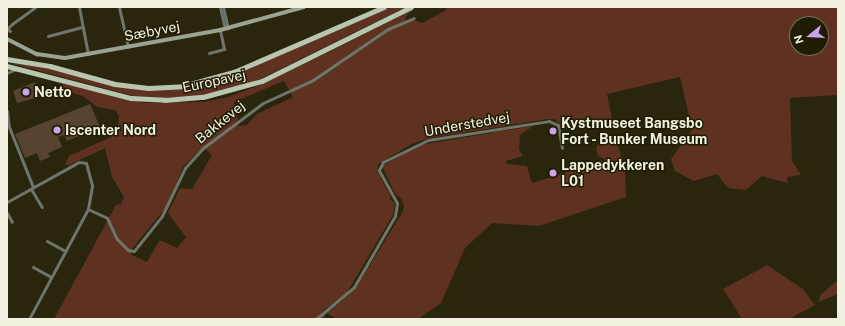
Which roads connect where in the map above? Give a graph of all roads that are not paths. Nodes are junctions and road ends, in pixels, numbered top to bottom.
1 (35, 7) edge
2 (78, 7) edge
3 (119, 7) edge
4 (221, 7) edge
5 (304, 7) edge
6 (384, 7) edge
7 (411, 7) edge
8 (414, 18) dead end
9 (82, 27) junction
10 (226, 28) junction
11 (220, 30) junction
12 (10, 31) dead end
13 (48, 36) dead end
14 (7, 39) edge
15 (128, 47) junction
16 (209, 53) dead end
17 (88, 55) junction
18 (7, 59) edge
19 (7, 66) edge
20 (26, 69) junction
21 (7, 73) edge
22 (7, 111) edge
23 (562, 148) dead end
24 (32, 188) junction
25 (7, 202) edge
26 (42, 207) dead end
27 (88, 208) junction
28 (7, 213) edge
29 (12, 222) dead end
30 (46, 241) dead end
31 (65, 251) junction
32 (33, 267) dead end
33 (51, 277) junction
34 (29, 319) edge
35 (316, 319) edge

1 - 12 street
2 - 9 street
3 - 15 street
4 - 10 street
5 - 10 street, Sæbyvej
6 - 18 main road, Europavej
7 - 20 main road, Europavej
8 - 27 street, Bakkevej
9 - 13 street
9 - 17 street
10 - 11 street, Sæbyvej
11 - 15 street, Sæbyvej
11 - 16 street
14 - 17 street, Sæbyvej
15 - 17 street, Sæbyvej
19 - 20 main road, Europavej
20 - 21 street
22 - 24 street
23 - 35 street, Understedvej
24 - 25 street
24 - 26 street
24 - 27 street
27 - 31 street
28 - 29 street
30 - 31 street
31 - 33 street
32 - 33 street
33 - 34 street

